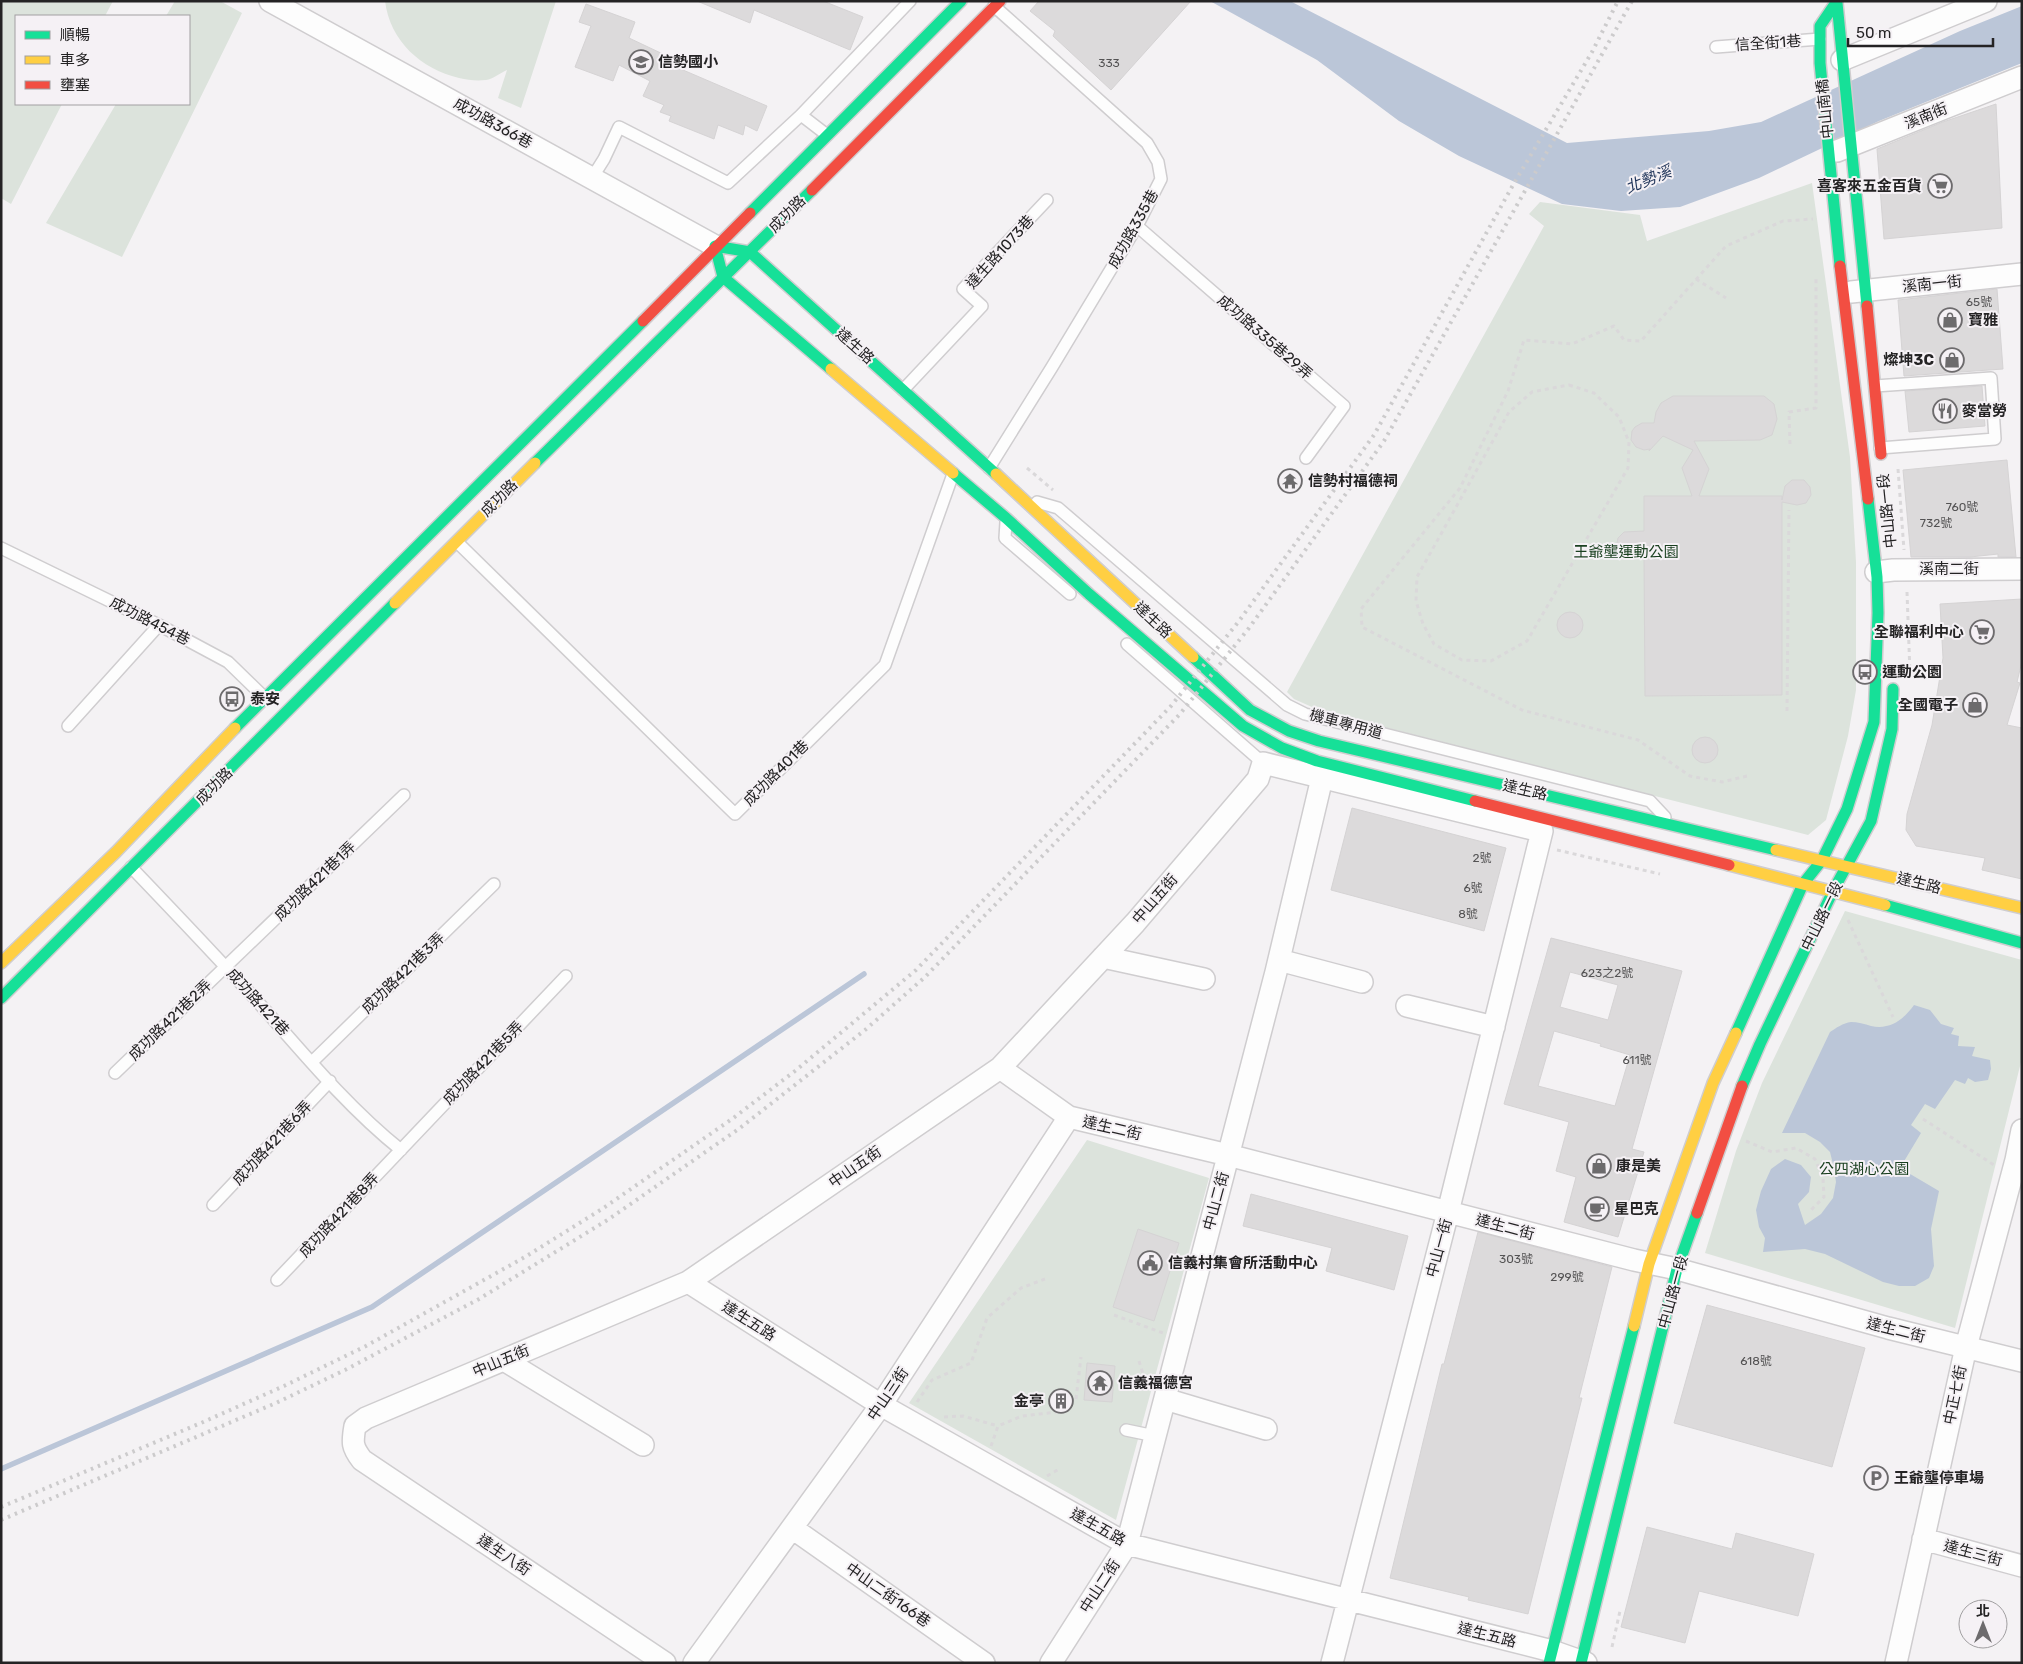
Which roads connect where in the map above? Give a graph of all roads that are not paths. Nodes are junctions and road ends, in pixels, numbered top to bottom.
1 (270, 1) edge
2 (910, 1) edge
3 (961, 1) edge
4 (1986, 1) edge
5 (1836, 2) edge
6 (994, 3) edge
7 (1820, 39) junction
8 (1716, 47) dead end
9 (1842, 60) junction
10 (2022, 77) edge
11 (801, 115) junction
12 (837, 144) junction
13 (1850, 146) junction
14 (1830, 154) junction
15 (592, 178) junction
16 (1047, 200) dead end
17 (1137, 226) junction
18 (715, 246) junction
19 (750, 252) junction
20 (2022, 274) edge
21 (723, 277) junction
22 (1865, 291) junction
23 (1843, 293) junction
24 (1875, 386) junction
25 (903, 390) junction
26 (1880, 448) junction
27 (1306, 458) dead end
28 (989, 468) junction
29 (1882, 468) dead end
30 (954, 473) junction
31 (469, 495) junction
32 (1020, 496) junction
33 (485, 512) junction
34 (1006, 518) junction
35 (458, 542) junction
36 (1, 548) edge
37 (2022, 569) edge
38 (1889, 570) junction
39 (1079, 603) dead end
40 (158, 625) junction
41 (1116, 635) dead end
42 (1894, 680) dead end
43 (275, 706) junction
44 (68, 726) dead end
45 (1263, 763) junction
46 (1322, 778) junction
47 (404, 795) dead end
48 (1671, 824) junction
49 (1542, 832) junction
50 (1665, 848) junction
51 (116, 852) junction
52 (1822, 860) junction
53 (1847, 866) junction
54 (132, 868) junction
55 (494, 884) dead end
56 (1802, 884) junction
57 (1833, 891) junction
58 (2022, 908) edge
59 (2022, 943) edge
60 (1103, 957) junction
61 (1279, 960) junction
62 (1, 963) edge
63 (226, 967) junction
64 (566, 976) dead end
65 (1204, 979) dead end
66 (1362, 982) dead end
67 (1, 998) edge
68 (1407, 1006) dead end
69 (1494, 1027) junction
70 (312, 1062) junction
71 (1000, 1068) junction
72 (115, 1073) dead end
73 (330, 1081) junction
74 (1069, 1117) junction
75 (2022, 1130) edge
76 (401, 1150) junction
77 (1228, 1155) junction
78 (2016, 1166) edge
79 (213, 1205) dead end
80 (1448, 1212) junction
81 (1649, 1264) junction
82 (1677, 1270) junction
83 (277, 1280) dead end
84 (688, 1282) junction
85 (1966, 1347) junction
86 (504, 1360) junction
87 (2022, 1361) edge
88 (1165, 1399) junction
89 (881, 1405) junction
90 (1266, 1428) dead end
91 (1126, 1430) dead end
92 (1155, 1436) junction
93 (352, 1440) joint
94 (643, 1445) dead end
95 (792, 1528) junction
96 (1923, 1540) junction
97 (1127, 1544) junction
98 (2022, 1566) edge
99 (1346, 1600) junction
100 (1550, 1657) edge
101 (1583, 1662) edge
102 (665, 1663) edge
103 (694, 1663) edge
104 (984, 1663) edge
105 (1051, 1663) edge
106 (1332, 1663) edge
107 (1896, 1663) edge

1 - 15 street, 成功路366巷
2 - 11 lane
3 - 12 street, 成功路
4 - 9 street
5 - 7 street, 中山南橋
5 - 9 street, 中山南橋
6 - 12 street, 成功路
6 - 17 lane, 成功路335巷
7 - 8 lane, 信全街1巷
7 - 14 street, 中山南橋
9 - 13 street, 中山南橋
10 - 13 street, 溪南街
11 - 12 lane
11 - 15 lane
12 - 18 street, 成功路
12 - 19 street, 成功路
13 - 14 street, 溪南街
13 - 22 street, 中山路一段
14 - 23 street, 中山路一段
15 - 18 street, 成功路366巷
16 - 25 lane, 達生路1073巷
17 - 27 lane, 成功路335巷29弄
17 - 28 lane, 成功路335巷
18 - 19 street
18 - 21 street
18 - 31 street, 成功路
19 - 21 street, 成功路
19 - 25 street, 達生路
20 - 22 street, 溪南一街
21 - 30 street, 達生路
21 - 33 street, 成功路
22 - 23 street, 溪南一街
22 - 24 street, 中山路一段
23 - 38 street, 中山路一段
24 - 26 street, 中山路一段
24 - 26 lane
25 - 28 street, 達生路
26 - 29 street, 中山路一段
28 - 32 street, 達生路
30 - 34 street, 達生路
30 - 35 lane, 成功路401巷
31 - 33 street
31 - 43 street, 成功路
32 - 48 lane, 機車專用道
32 - 48 street, 達生路
33 - 35 street, 成功路
34 - 39 lane
34 - 50 street, 達生路
35 - 43 street, 成功路
36 - 40 lane, 成功路454巷
37 - 38 street, 溪南二街
38 - 52 street, 中山路一段
40 - 43 lane, 成功路454巷
40 - 44 lane
41 - 45 lane
42 - 53 street, 中山路一段
43 - 51 street, 成功路
43 - 54 street, 成功路
45 - 46 street, 達生路
45 - 60 street, 中山五街
46 - 49 street, 達生路
46 - 61 street, 中山二街
47 - 63 lane, 成功路421巷1弄
48 - 52 street, 達生路
49 - 50 street, 達生路
49 - 69 street, 中山一街
50 - 56 street, 達生路
51 - 54 lane, 成功路421巷
51 - 62 street, 成功路
52 - 53 street, 達生路
52 - 56 street, 中山路一段
53 - 57 street, 中山路一段
53 - 58 street, 達生路
54 - 63 lane, 成功路421巷
54 - 67 street, 成功路
55 - 70 lane, 成功路421巷3弄
56 - 57 street, 達生路
56 - 81 street, 中山路一段
57 - 59 street, 達生路
57 - 82 street, 中山路一段
60 - 65 street
60 - 71 street, 中山五街
61 - 66 street
61 - 77 street, 中山二街
63 - 70 lane, 成功路421巷
63 - 72 lane, 成功路421巷2弄
64 - 76 lane, 成功路421巷5弄
68 - 69 street
69 - 80 street, 中山一街
70 - 73 lane, 成功路421巷
71 - 74 street, 達生二街
71 - 84 street, 中山五街
73 - 76 lane, 成功路421巷
73 - 79 lane, 成功路421巷6弄
74 - 77 street, 達生二街
74 - 89 street, 中山三街
75 - 78 street, 中正七街
76 - 83 lane, 成功路421巷8弄
77 - 80 street, 達生二街
77 - 88 street, 中山二街
78 - 85 street, 中正七街
80 - 81 street, 達生二街
80 - 99 street, 中山一街
81 - 82 street, 達生二街
81 - 100 street, 中山路一段
82 - 85 street, 達生二街
82 - 101 street, 中山路一段
84 - 86 street, 中山五街
84 - 89 street, 達生五路
85 - 87 street, 達生二街
85 - 96 street, 中正七街
86 - 93 street, 中山五街
86 - 94 street
88 - 90 street
88 - 92 street, 中山二街
89 - 95 street, 中山三街
89 - 97 street, 達生五路
91 - 92 lane
92 - 97 street, 中山二街
93 - 102 street, 達生八街
95 - 103 street, 中山三街
95 - 104 street, 中山二街166巷
96 - 98 street, 達生三街
96 - 107 street, 中正七街
97 - 99 street, 達生五路
97 - 105 street, 中山二街
99 - 100 street, 達生五路
99 - 106 street, 中山一街
100 - 101 street, 達生五路

